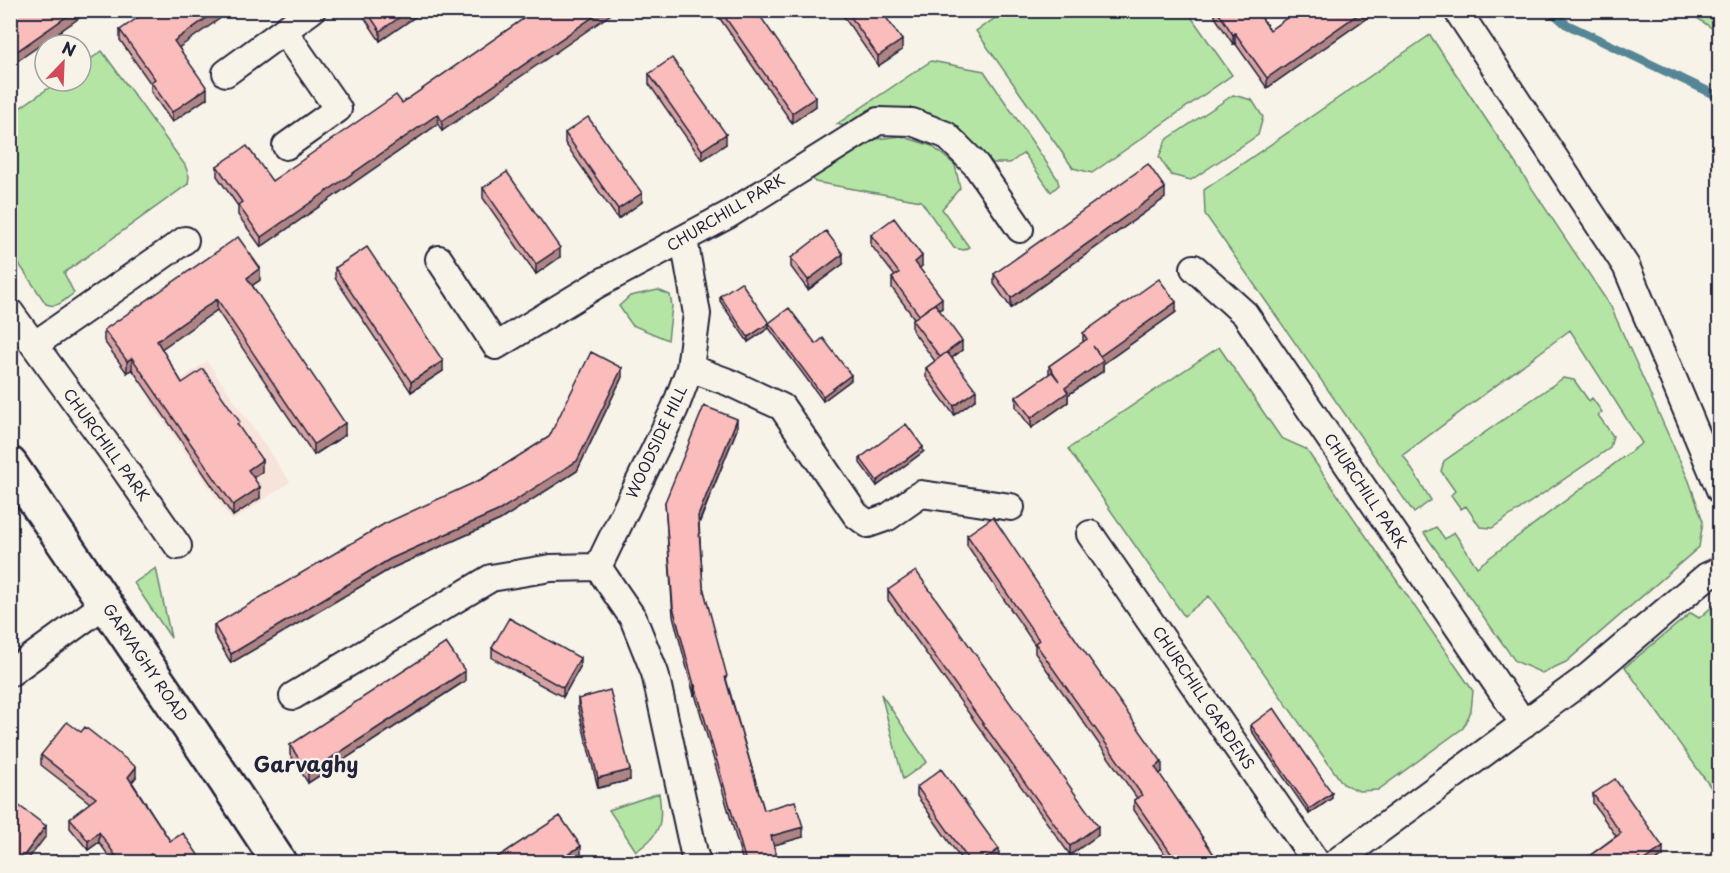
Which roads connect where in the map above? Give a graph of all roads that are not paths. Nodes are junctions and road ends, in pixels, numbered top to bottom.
1 (312, 10) edge
2 (1457, 10) edge
3 (284, 31) junction
4 (226, 73) dead end
5 (286, 146) dead end
6 (1020, 229) dead end
7 (684, 239) junction
8 (185, 240) dead end
9 (439, 260) dead end
10 (1194, 268) dead end
11 (10, 312) edge
12 (34, 345) junction
13 (690, 368) junction
14 (10, 464) edge
15 (1719, 490) edge
16 (1011, 507) dead end
17 (1090, 534) dead end
18 (178, 546) dead end
19 (597, 567) junction
20 (1719, 570) edge
21 (105, 604) junction
22 (11, 672) edge
23 (293, 696) dead end
24 (1524, 724) junction
25 (690, 859) edge
26 (279, 862) edge
27 (1316, 862) edge
28 (1336, 862) edge

1 - 3 street
2 - 15 street
3 - 4 street
3 - 5 street
6 - 7 street, CHURCHILL PARK
7 - 9 street, CHURCHILL PARK
7 - 13 street, WOODSIDE HILL
8 - 12 street
10 - 24 street, CHURCHILL PARK
11 - 12 street, CHURCHILL PARK
12 - 18 street, CHURCHILL PARK
13 - 16 street
13 - 19 street, WOODSIDE HILL
14 - 21 main road, GARVAGHY ROAD
17 - 27 street, CHURCHILL GARDENS
19 - 23 street
19 - 25 street
20 - 24 street
21 - 22 street
21 - 26 main road, GARVAGHY ROAD
24 - 28 street

